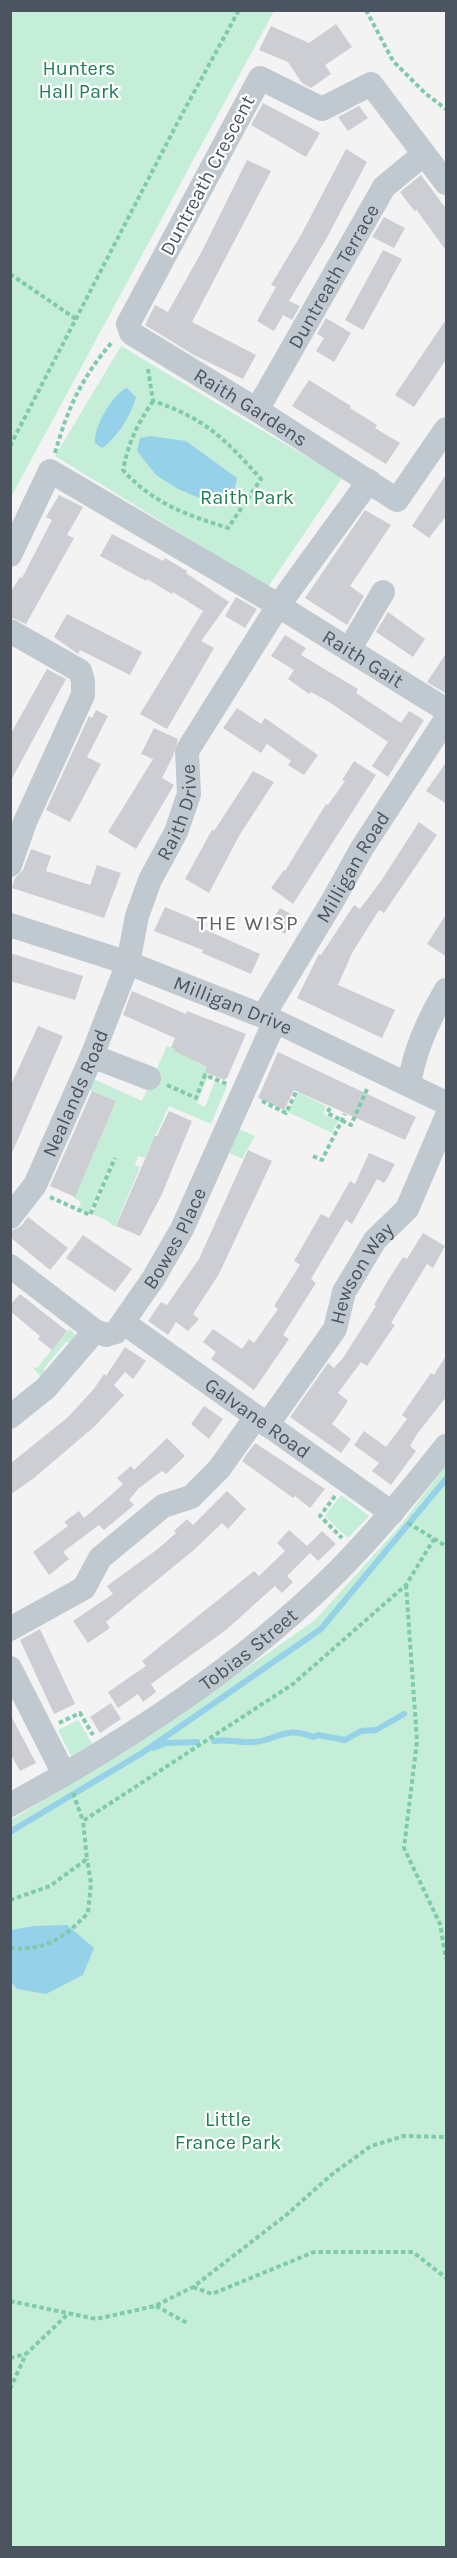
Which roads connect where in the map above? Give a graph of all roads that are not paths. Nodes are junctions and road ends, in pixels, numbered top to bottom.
1 (424, 154) junction
2 (447, 183) edge
3 (134, 333) joint
4 (257, 410) junction
5 (447, 429) edge
6 (369, 482) junction
7 (10, 555) edge
8 (383, 592) dead end
9 (278, 606) junction
10 (10, 631) edge
11 (349, 650) junction
12 (447, 710) edge
13 (447, 719) edge
14 (440, 745) edge
15 (18, 820) edge
16 (10, 865) edge
17 (10, 925) edge
18 (128, 963) junction
19 (447, 990) edge
20 (269, 1019) junction
21 (92, 1056) junction
22 (149, 1078) road end
23 (409, 1085) junction
24 (447, 1103) edge
25 (447, 1118) edge
26 (10, 1217) edge
27 (10, 1266) edge
28 (124, 1323) junction
29 (95, 1331) junction
30 (10, 1417) edge
31 (262, 1421) junction
32 (447, 1446) edge
33 (402, 1519) junction
34 (10, 1629) edge
35 (10, 1668) edge
36 (64, 1774) junction
37 (10, 1805) edge

1 - 2 street, Duntreath Crescent
1 - 3 street, Duntreath Crescent
1 - 4 street, Duntreath Terrace
3 - 4 street, Raith Gardens
4 - 6 street, Raith Gardens
5 - 6 street
6 - 9 street, Raith Drive
7 - 9 street
8 - 11 street
9 - 11 street, Raith Gait
9 - 18 street, Raith Drive
10 - 15 street
11 - 12 street, Raith Gait
13 - 14 street, Milligan Road
14 - 20 street, Milligan Road
15 - 16 street
17 - 18 street, Milligan Drive
18 - 20 street, Milligan Drive
18 - 21 street, Nealands Road
19 - 23 street
20 - 23 street, Milligan Drive
20 - 28 street, Bowes Place
21 - 22 street
21 - 26 street, Nealands Road
23 - 24 street, Milligan Drive
25 - 31 street, Hewson Way
27 - 29 street
28 - 29 street
28 - 31 street, Galvane Road
29 - 30 street
31 - 33 street, Galvane Road
31 - 34 street, Hewson Way
32 - 33 street, Tobias Street
33 - 36 street, Tobias Street
35 - 36 street
36 - 37 street, Tobias Street

